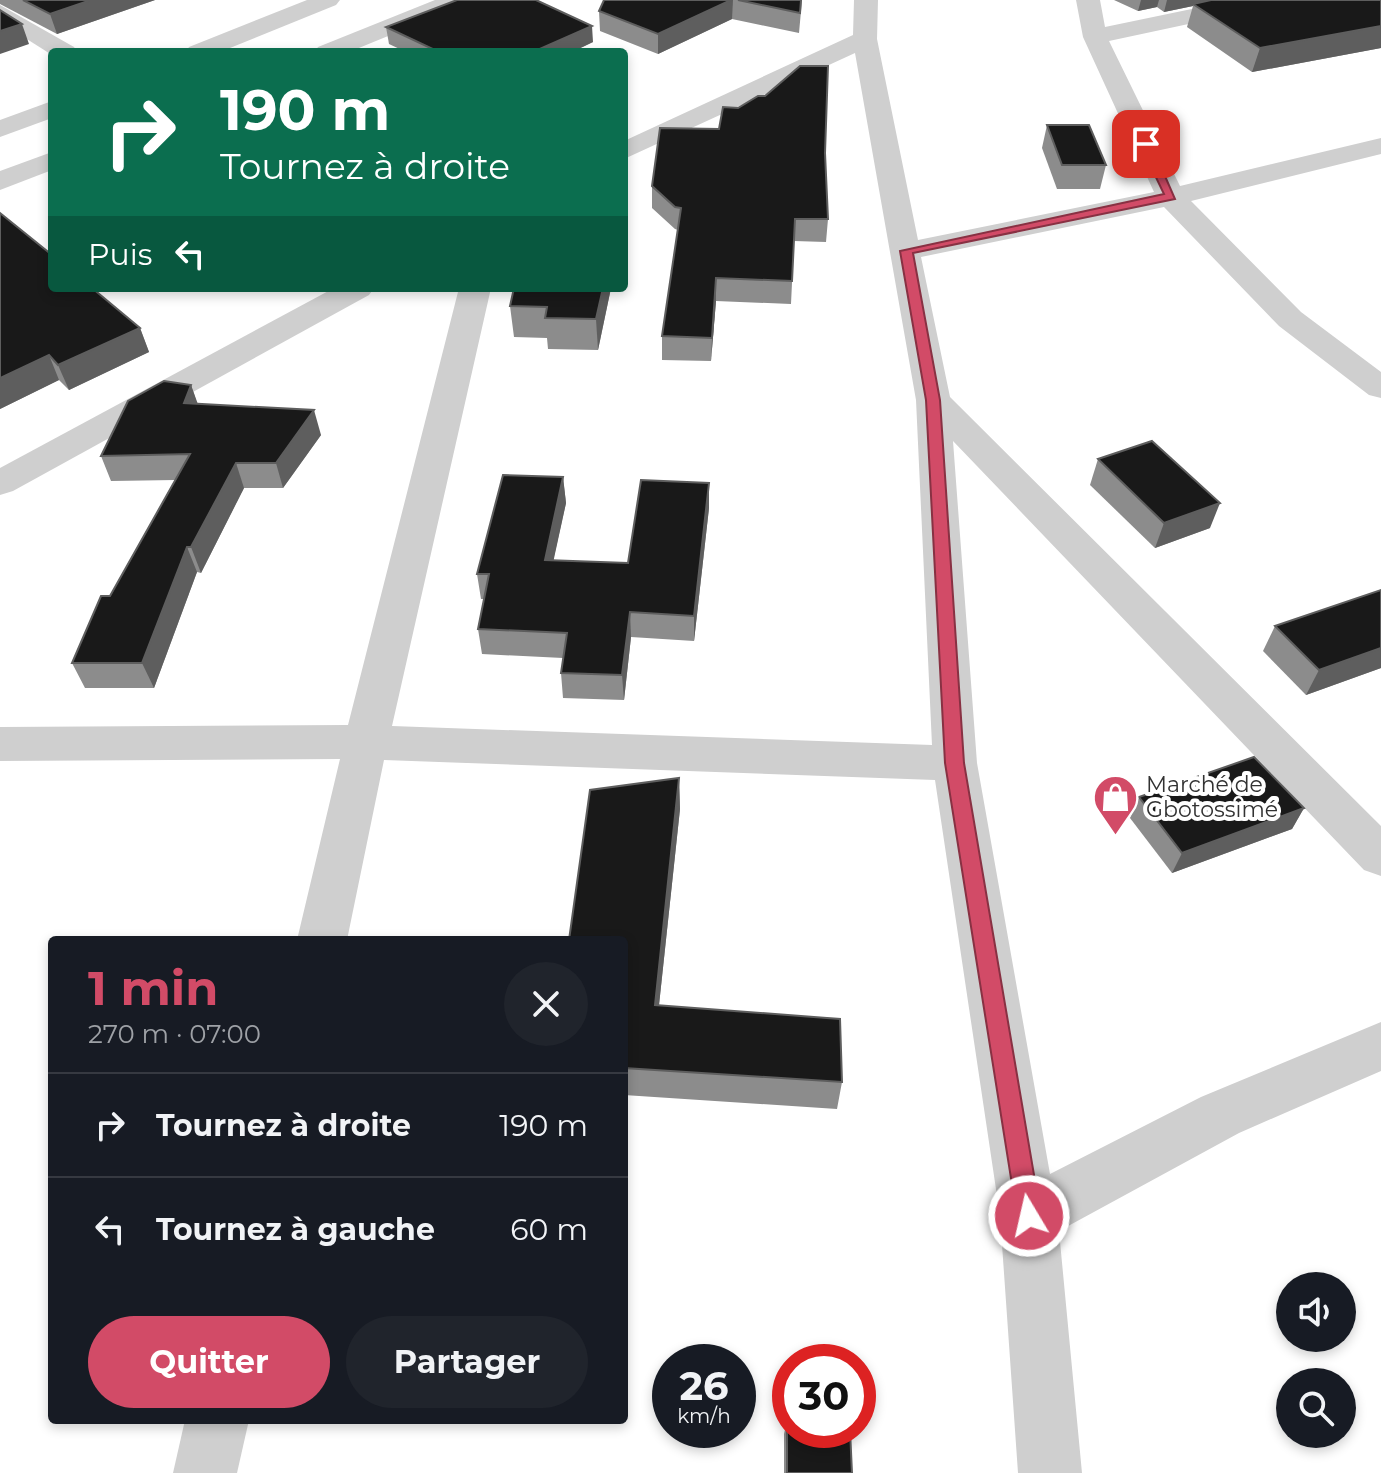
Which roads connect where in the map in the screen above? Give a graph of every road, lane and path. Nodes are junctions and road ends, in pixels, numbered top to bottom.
1 (328, 0) edge
2 (456, 0) edge
3 (866, 0) edge
4 (1088, 0) edge
5 (1268, 0) edge
6 (0, 12) edge
7 (280, 21) junction
8 (1095, 37) junction
9 (865, 39) junction
10 (58, 48) edge
11 (209, 48) edge
12 (328, 48) edge
13 (340, 48) edge
14 (48, 111) edge
15 (0, 129) edge
16 (1381, 146) edge
17 (628, 149) edge
18 (48, 162) edge
19 (0, 181) edge
20 (1171, 197) junction
21 (907, 251) junction
22 (351, 292) edge
23 (474, 292) edge
24 (1381, 388) edge
25 (933, 400) junction
26 (0, 483) edge
27 (366, 742) junction
28 (0, 744) edge
29 (955, 763) junction
30 (1381, 856) edge
31 (323, 936) edge
32 (1381, 1046) edge
33 (1029, 1216) junction
34 (216, 1424) edge
35 (205, 1473) edge
36 (1050, 1473) edge

1 - 7 street
2 - 13 street
3 - 9 street
4 - 8 street
5 - 8 street
6 - 10 street
7 - 11 street
7 - 12 street
8 - 20 street
9 - 17 street
9 - 21 street
14 - 15 street
16 - 20 street
18 - 19 street
20 - 21 street
20 - 24 street
21 - 25 street
22 - 26 street
23 - 27 street
25 - 29 street
25 - 30 street
27 - 28 street
27 - 29 street
27 - 31 street
29 - 33 street
32 - 33 street
33 - 36 street
34 - 35 street

